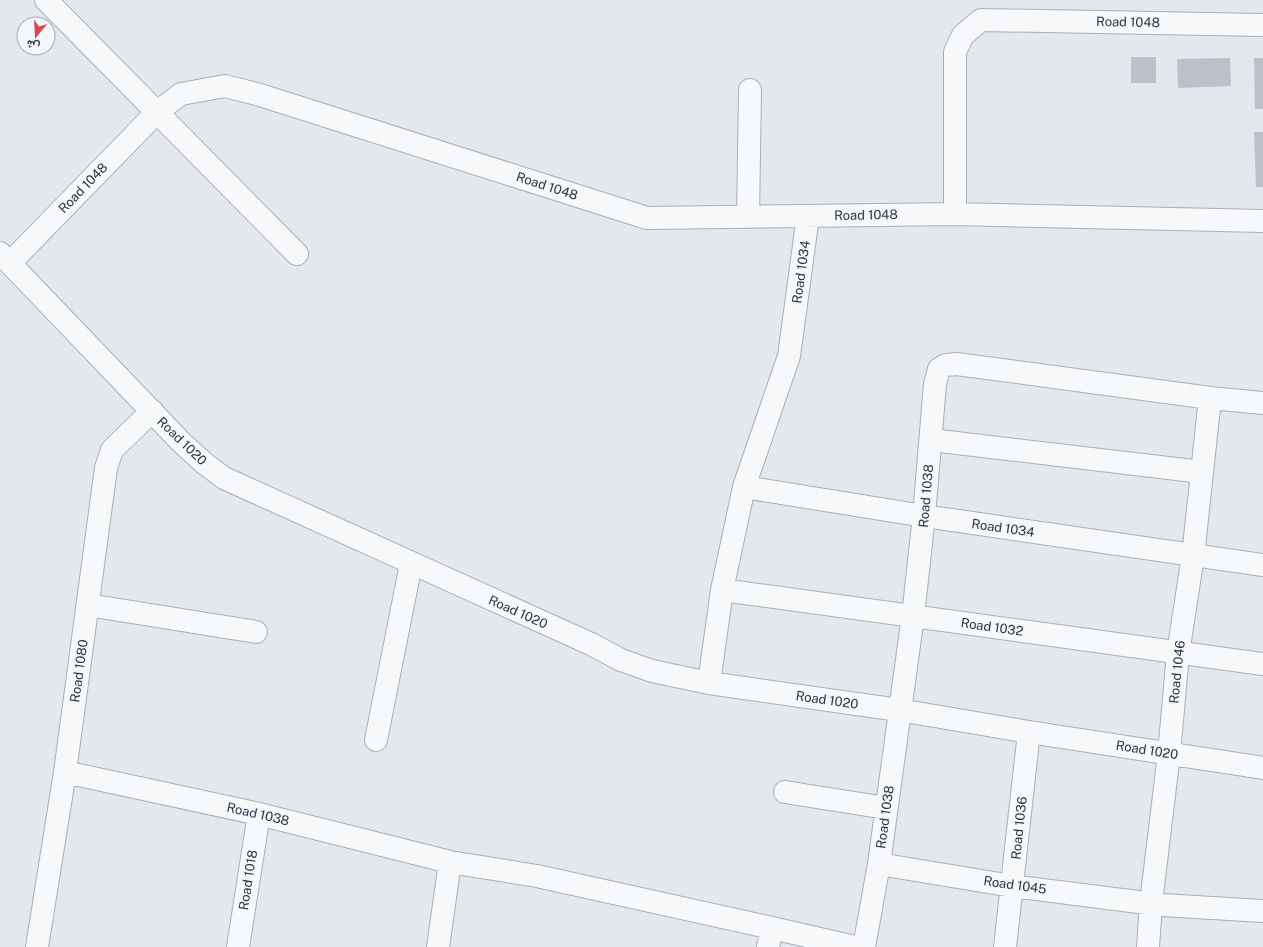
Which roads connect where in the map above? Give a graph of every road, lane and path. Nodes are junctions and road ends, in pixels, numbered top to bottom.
1 (46, 0) edge
2 (1263, 25) edge
3 (750, 90) dead end
4 (157, 112) junction
5 (955, 214) junction
6 (808, 216) junction
7 (748, 217) junction
8 (1263, 221) edge
9 (297, 254) dead end
10 (5, 258) edge
11 (1210, 398) junction
12 (1263, 403) edge
13 (152, 411) junction
14 (931, 440) junction
15 (1202, 472) junction
16 (744, 487) junction
17 (924, 516) junction
18 (1194, 556) junction
19 (411, 564) junction
20 (1263, 565) edge
21 (722, 590) junction
22 (88, 605) junction
23 (913, 616) junction
24 (256, 632) dead end
25 (1178, 653) junction
26 (1263, 664) edge
27 (709, 683) junction
28 (899, 710) junction
29 (1029, 732) junction
30 (376, 740) dead end
31 (1169, 754) junction
32 (1263, 768) edge
33 (65, 772) junction
34 (785, 792) dead end
35 (886, 808) junction
36 (259, 814) junction
37 (450, 862) junction
38 (879, 864) junction
39 (1012, 886) junction
40 (1151, 903) junction
41 (1263, 911) edge
42 (770, 937) edge
43 (37, 947) edge
44 (238, 947) edge
45 (438, 947) edge
46 (854, 947) edge
47 (864, 947) edge
48 (1005, 947) edge
49 (1148, 947) edge

1 - 4 street
2 - 5 street, Road 1048
3 - 7 street
4 - 7 street, Road 1048
4 - 9 street
4 - 10 street, Road 1048
5 - 6 street, Road 1048
5 - 8 street, Road 1048
6 - 7 street, Road 1048
6 - 16 street, Road 1034
10 - 13 street, Road 1020
11 - 12 street, Road 1038
11 - 14 street, Road 1038
11 - 15 street, Road 1046
13 - 19 street, Road 1020
13 - 22 street, Road 1080
14 - 15 street
14 - 17 street, Road 1038
15 - 18 street, Road 1046
16 - 17 street, Road 1034
16 - 21 street, Road 1034
17 - 18 street, Road 1034
17 - 23 street, Road 1038
18 - 20 street, Road 1034
18 - 25 street, Road 1046
19 - 27 street, Road 1020
19 - 30 street
21 - 23 street, Road 1032
21 - 27 street, Road 1034
22 - 24 street
22 - 33 street, Road 1080
23 - 25 street, Road 1032
23 - 28 street, Road 1038
25 - 26 street, Road 1032
25 - 31 street, Road 1046
27 - 28 street, Road 1020
28 - 29 street, Road 1020
28 - 35 street, Road 1038
29 - 31 street, Road 1020
29 - 39 street, Road 1036
31 - 32 street, Road 1020
31 - 40 street, Road 1046
33 - 36 street, Road 1038
33 - 43 street, Road 1080
34 - 35 street
35 - 38 street, Road 1038
36 - 37 street, Road 1038
36 - 44 street, Road 1018
37 - 42 street, Road 1038
37 - 45 street
38 - 39 street, Road 1045
38 - 47 street, Road 1038
39 - 40 street, Road 1045
39 - 48 street, Road 1036
40 - 41 street, Road 1045
40 - 49 street, Road 1046
42 - 46 street, Road 1038

